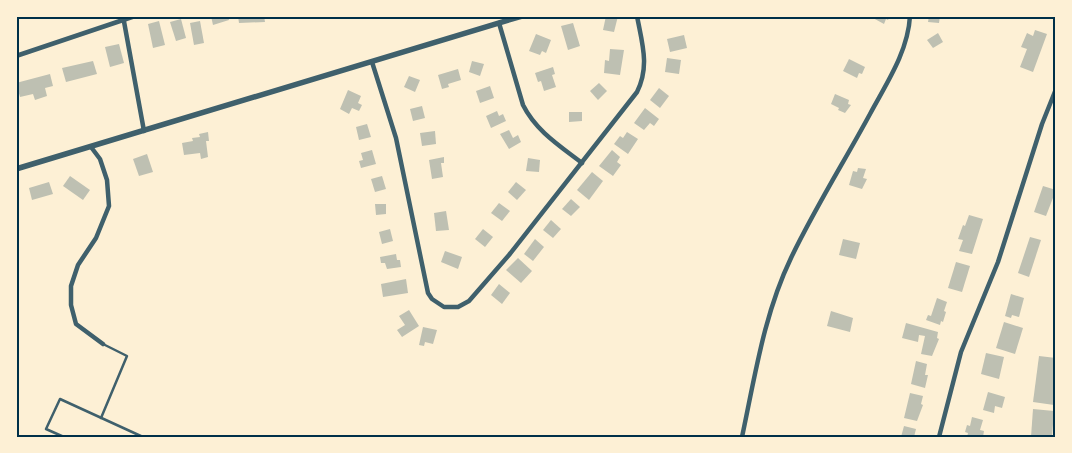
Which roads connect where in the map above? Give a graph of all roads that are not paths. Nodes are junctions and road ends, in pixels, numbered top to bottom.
1 (136, 16) edge
2 (497, 16) edge
3 (522, 16) edge
4 (637, 16) edge
5 (910, 16) edge
6 (124, 18) edge
7 (499, 23) junction
8 (16, 56) edge
9 (372, 62) junction
10 (1056, 88) edge
11 (144, 131) junction
12 (91, 147) junction
13 (582, 163) junction
14 (16, 169) edge
15 (103, 344) joint
16 (101, 418) junction
17 (64, 437) edge
18 (143, 437) edge
19 (742, 437) edge
20 (939, 437) edge

1 - 6 street
2 - 7 lane
3 - 7 street
4 - 13 street
5 - 19 street
6 - 8 street
6 - 11 street
7 - 9 street
7 - 13 street
9 - 11 street
9 - 13 street
10 - 20 street
11 - 12 street
12 - 14 street
12 - 15 street
15 - 16 lane
16 - 17 lane
16 - 18 lane

